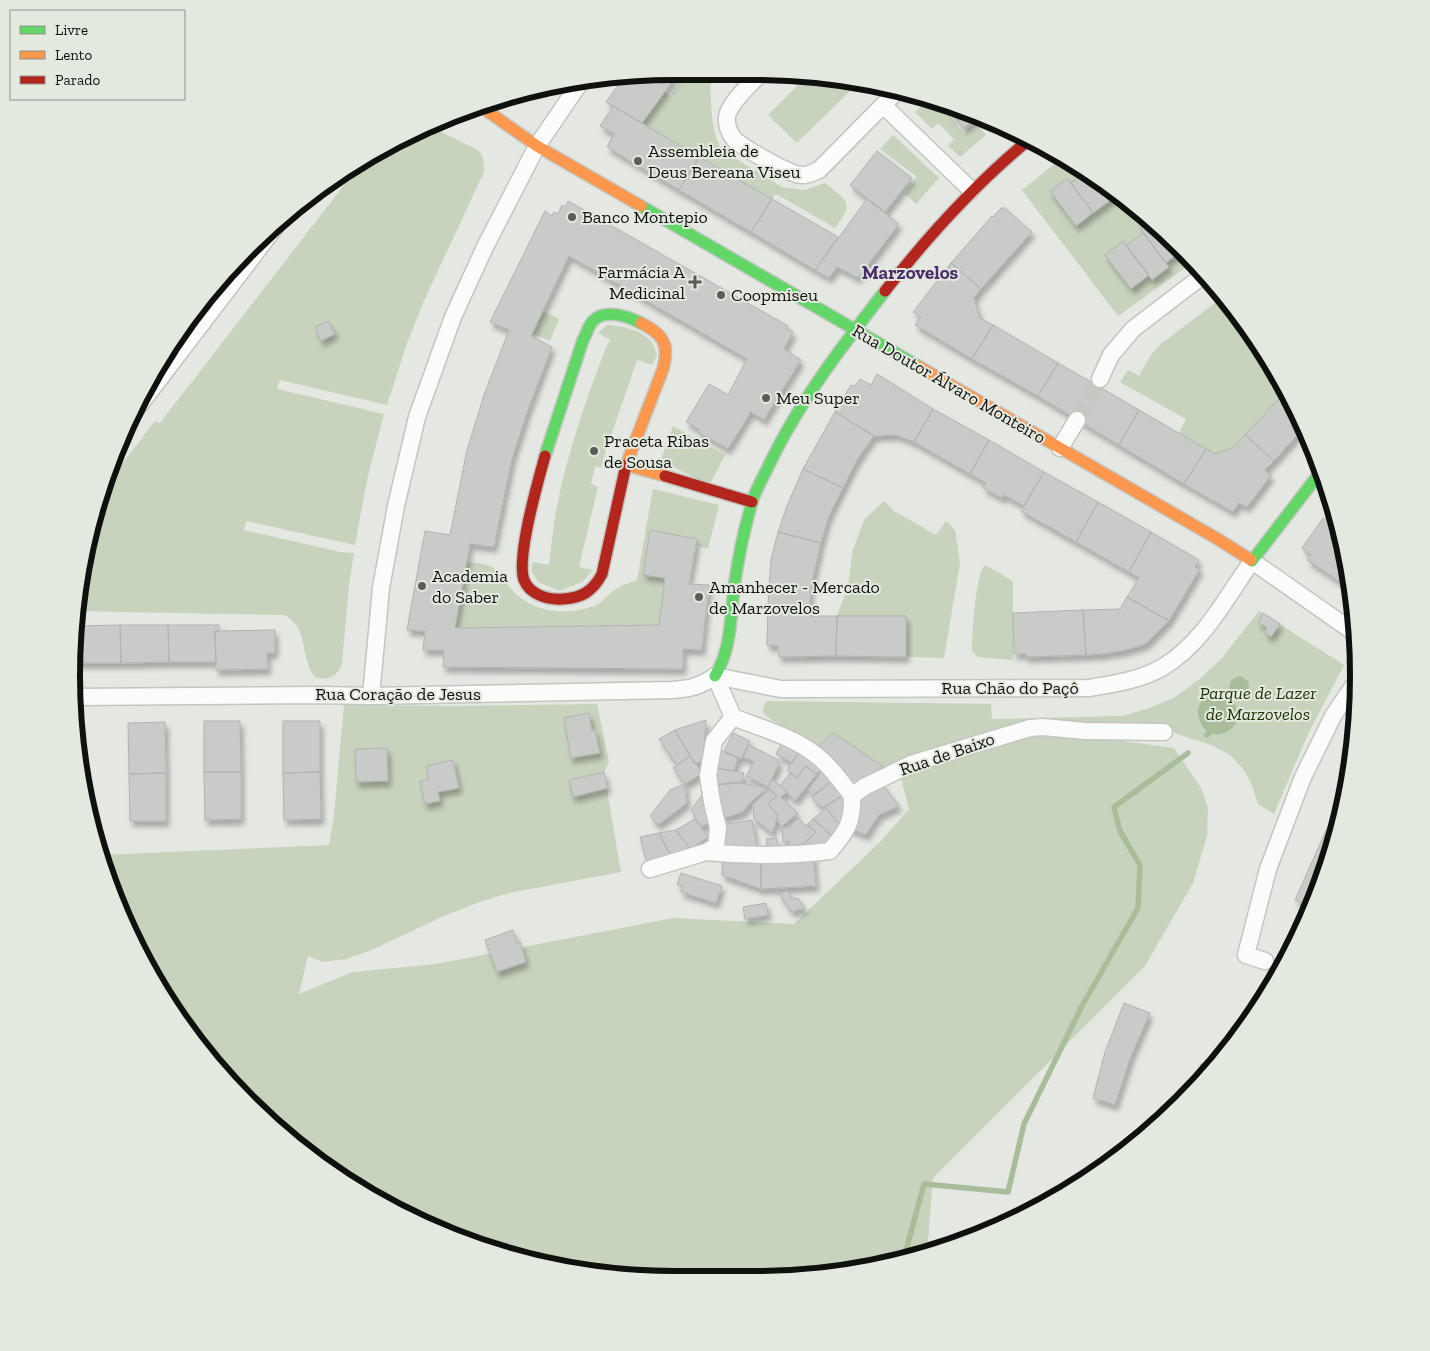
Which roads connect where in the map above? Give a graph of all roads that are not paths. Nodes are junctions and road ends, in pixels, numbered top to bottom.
1 (754, 80) edge
2 (576, 88) edge
3 (892, 96) edge
4 (883, 105) junction
5 (487, 111) edge
6 (477, 118) dead end
7 (1024, 144) edge
8 (537, 146) junction
9 (971, 190) junction
10 (256, 252) edge
11 (1199, 279) edge
12 (855, 331) junction
13 (160, 379) edge
14 (1100, 379) tunnel mouth
15 (1077, 420) tunnel mouth
16 (1060, 448) junction
17 (626, 465) junction
18 (1316, 478) edge
19 (752, 502) junction
20 (1252, 561) junction
21 (1348, 628) edge
22 (715, 676) junction
23 (1350, 691) edge
24 (371, 696) junction
25 (81, 697) edge
26 (733, 717) junction
27 (1164, 732) dead end
28 (852, 796) junction
29 (706, 852) junction
30 (650, 869) dead end
31 (1265, 961) dead end

1 - 4 street
2 - 8 street
3 - 4 street
4 - 9 street
5 - 8 street, Rua Doutor Álvaro Monteiro
6 - 8 street, Rua Doutor Álvaro Monteiro
7 - 9 street
8 - 12 street, Rua Doutor Álvaro Monteiro
8 - 24 street
9 - 12 street
10 - 13 street
11 - 14 street
12 - 16 street, Rua Doutor Álvaro Monteiro
12 - 19 street
15 - 16 street
16 - 20 street, Rua Doutor Álvaro Monteiro
17 - 17 street
17 - 19 street
18 - 20 street
19 - 22 street
20 - 21 street, Rua Doutor Álvaro Monteiro
20 - 22 street, Rua Chão do Paçô
22 - 24 street, Rua Coração de Jesus
22 - 26 street
23 - 31 street
24 - 25 street, Rua Coração de Jesus
26 - 28 street
26 - 29 street
27 - 28 street, Rua de Baixo
28 - 29 street
29 - 30 street

